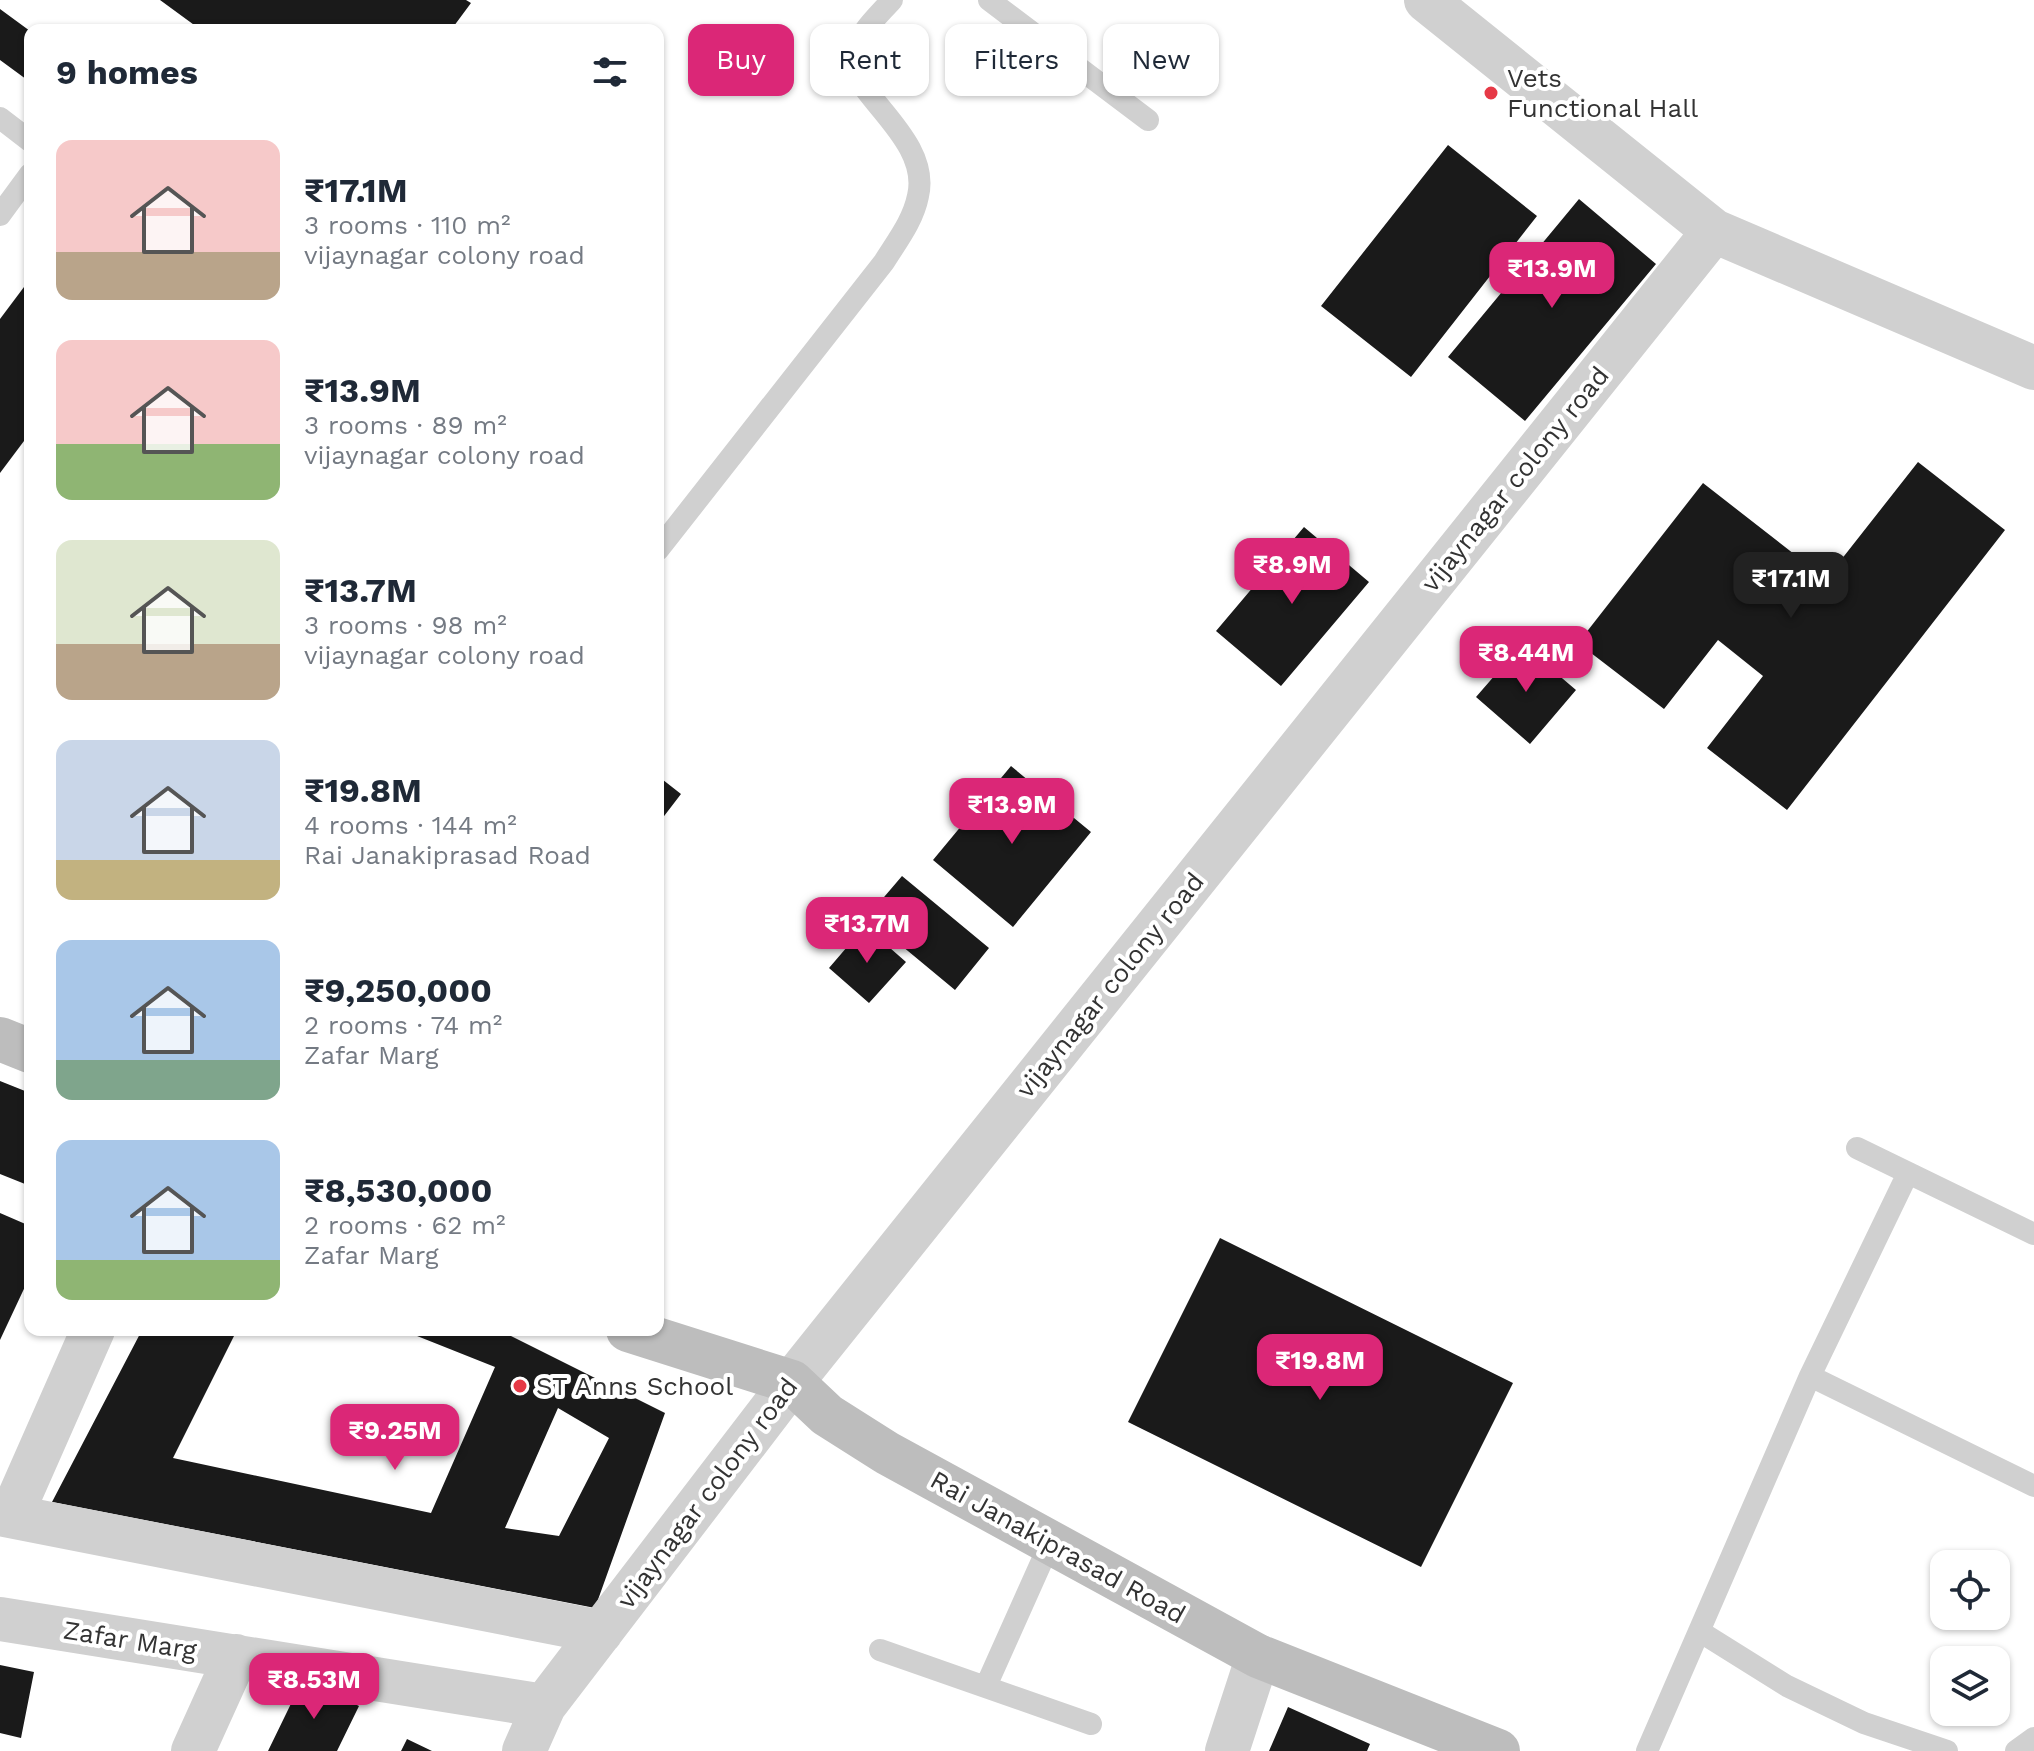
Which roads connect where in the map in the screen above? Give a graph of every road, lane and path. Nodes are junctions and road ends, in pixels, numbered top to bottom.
1 (892, 0) edge
2 (989, 0) edge
3 (1426, 0) edge
4 (0, 118) edge
5 (1148, 120) dead end
6 (24, 136) edge
7 (24, 182) edge
8 (0, 215) edge
9 (1714, 231) junction
10 (2034, 368) edge
11 (664, 542) edge
12 (0, 1039) edge
13 (24, 1049) edge
14 (1857, 1148) dead end
15 (1908, 1173) junction
16 (2034, 1234) edge
17 (90, 1336) edge
18 (647, 1336) edge
19 (1810, 1376) junction
20 (792, 1382) junction
21 (2034, 1486) edge
22 (6, 1515) edge
23 (1050, 1543) junction
24 (0, 1619) edge
25 (1699, 1631) junction
26 (601, 1632) junction
27 (880, 1650) dead end
28 (236, 1656) junction
29 (1258, 1656) junction
30 (986, 1686) junction
31 (544, 1706) junction
32 (1091, 1724) dead end
33 (2034, 1738) edge
34 (193, 1751) edge
35 (524, 1751) edge
36 (1227, 1751) edge
37 (1498, 1751) edge
38 (1647, 1751) edge
39 (1947, 1751) edge
40 (2016, 1751) edge

1 - 11 lane
2 - 5 lane
3 - 9 street
4 - 6 lane
7 - 8 lane
9 - 10 street
9 - 20 street, vijaynagar colony road
12 - 13 main road
14 - 15 lane
15 - 16 lane
15 - 19 lane
17 - 22 street
18 - 20 main road, Rai Janakiprasad Road
19 - 21 lane
19 - 25 lane
20 - 23 main road, Rai Janakiprasad Road
20 - 26 street, vijaynagar colony road
22 - 26 street
23 - 29 main road, Rai Janakiprasad Road
23 - 30 lane
24 - 28 street, Zafar Marg
25 - 38 lane
25 - 39 lane
26 - 31 street, vijaynagar colony road
27 - 30 lane
28 - 31 street, Zafar Marg
28 - 34 street
29 - 36 street
29 - 37 main road, Rai Janakiprasad Road
30 - 32 lane
31 - 35 street, vijaynagar colony road
33 - 40 lane

